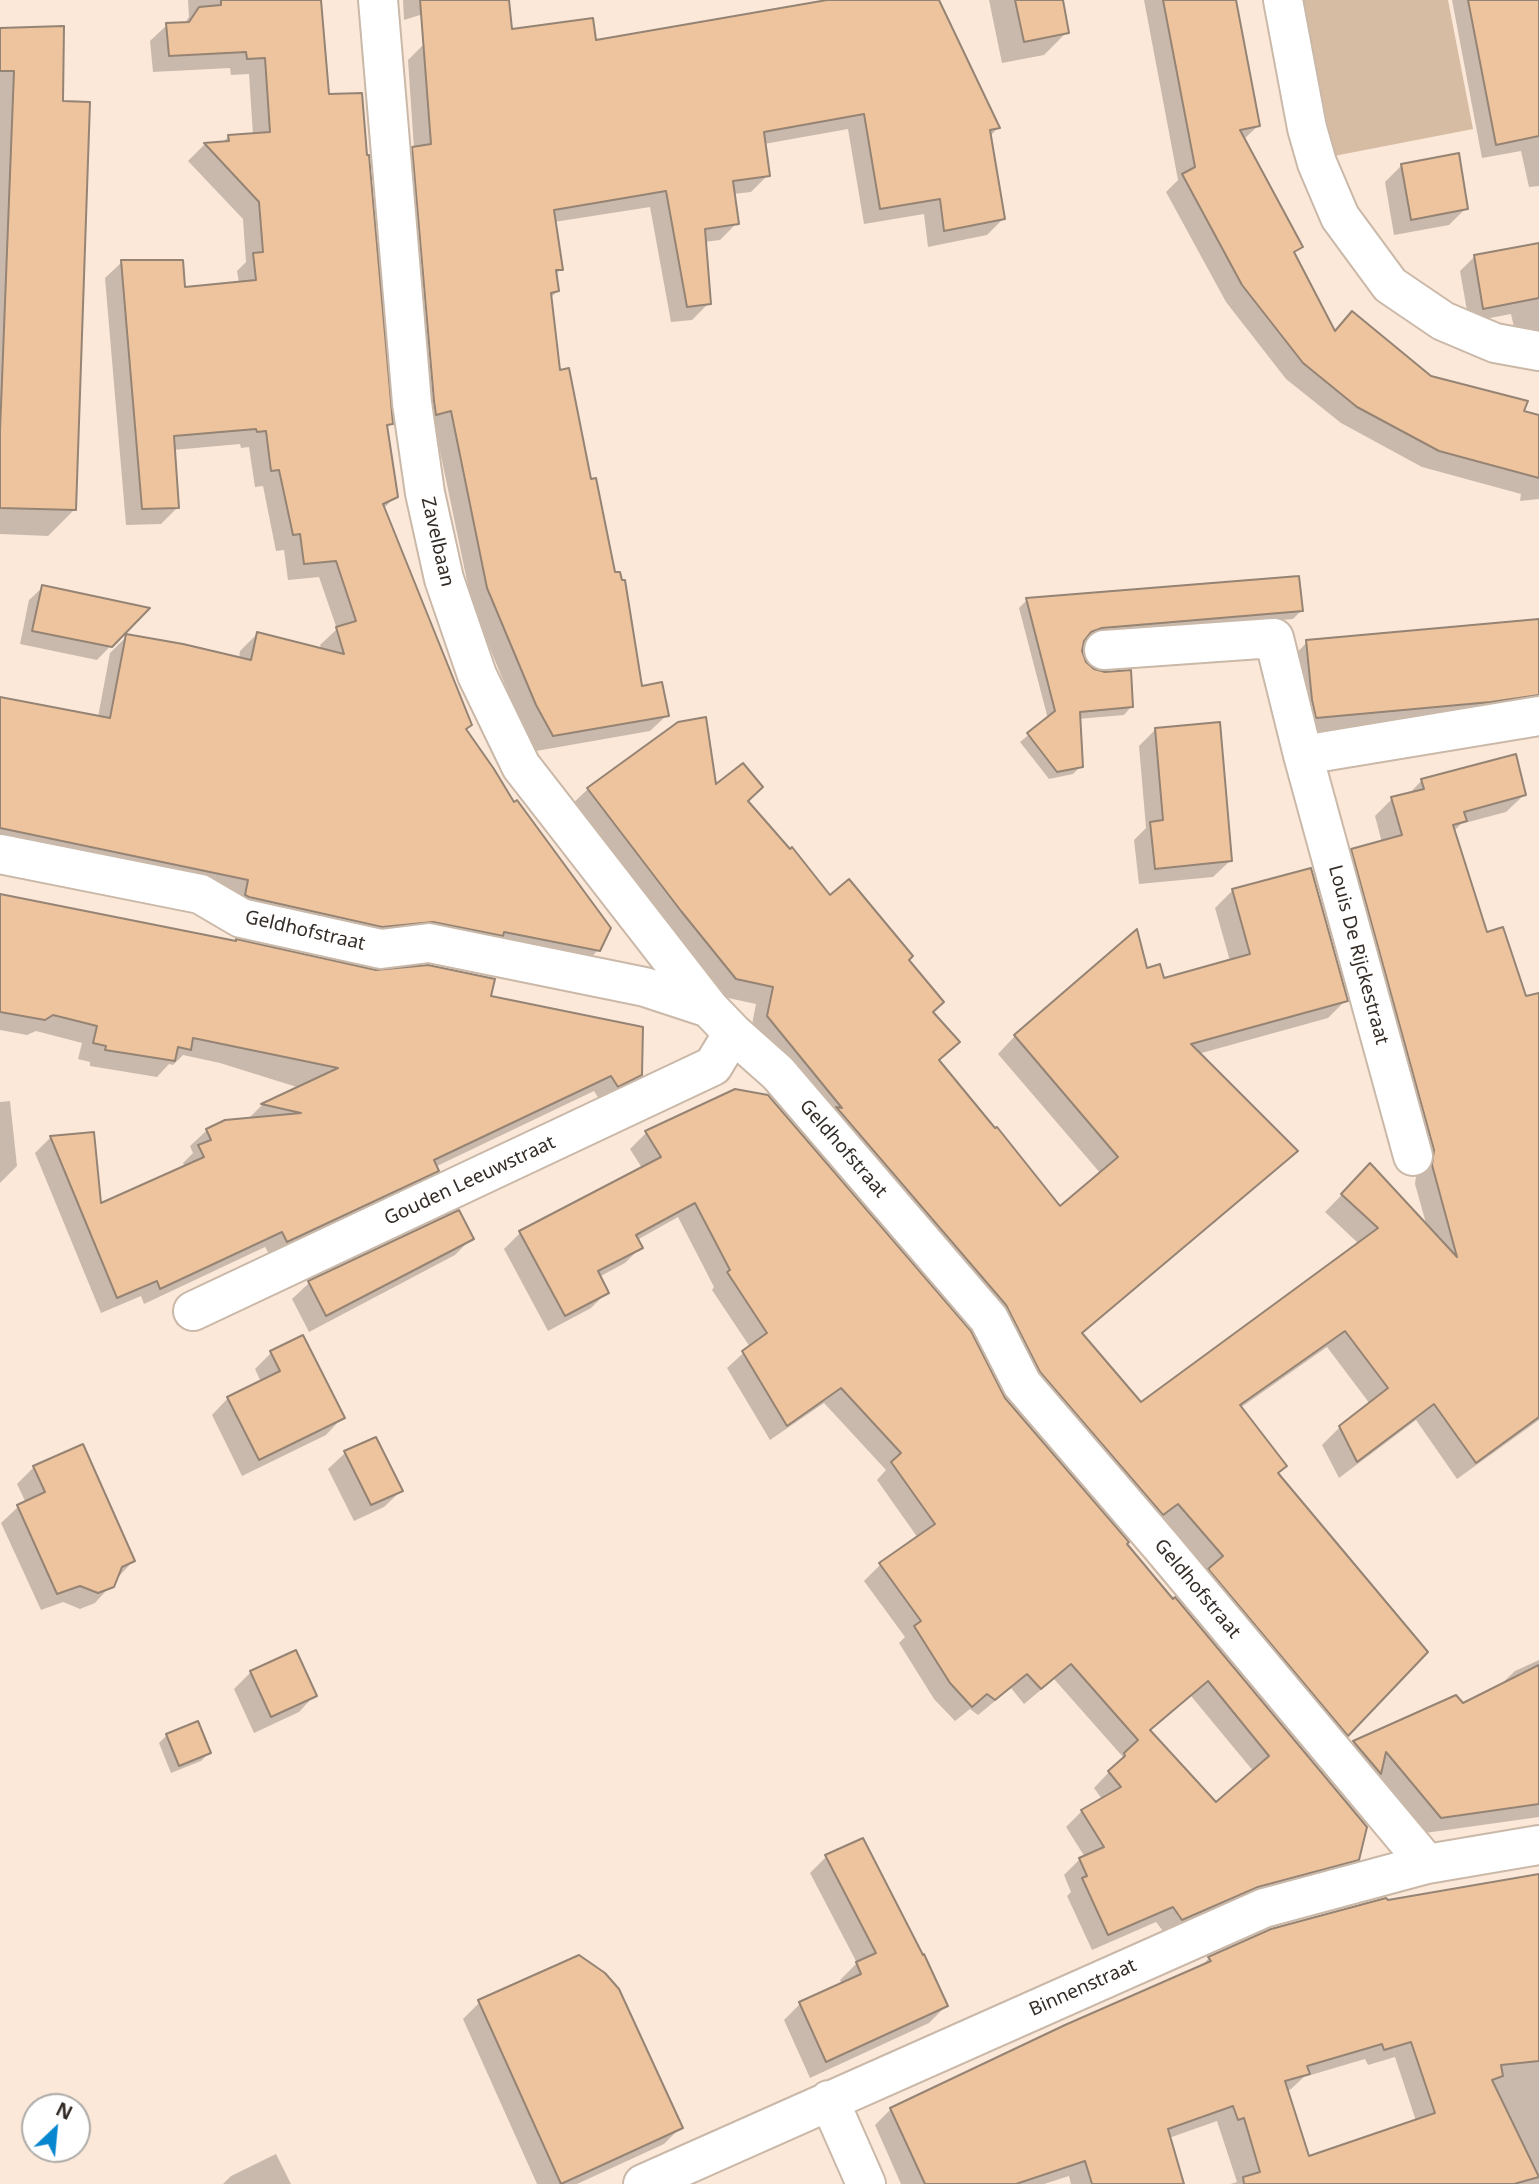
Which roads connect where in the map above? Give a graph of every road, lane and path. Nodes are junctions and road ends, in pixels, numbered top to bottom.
1 (379, 0) edge
2 (1283, 0) edge
3 (1539, 351) edge
4 (1104, 650) dead end
5 (1539, 716) edge
6 (1303, 755) junction
7 (0, 854) edge
8 (721, 1021) junction
9 (1413, 1156) dead end
10 (193, 1311) dead end
11 (1539, 1845) edge
12 (1427, 1864) junction
13 (830, 2100) junction
14 (643, 2184) edge
15 (866, 2184) edge

1 - 8 street, Zavelbaan
2 - 3 street
4 - 6 street, Louis De Rijckestraat
5 - 6 street
6 - 9 street, Louis De Rijckestraat
7 - 8 street, Geldhofstraat
8 - 10 street, Gouden Leeuwstraat
8 - 12 street, Geldhofstraat
11 - 12 street, Binnenstraat
12 - 13 street, Binnenstraat
13 - 14 street, Binnenstraat
13 - 15 street

